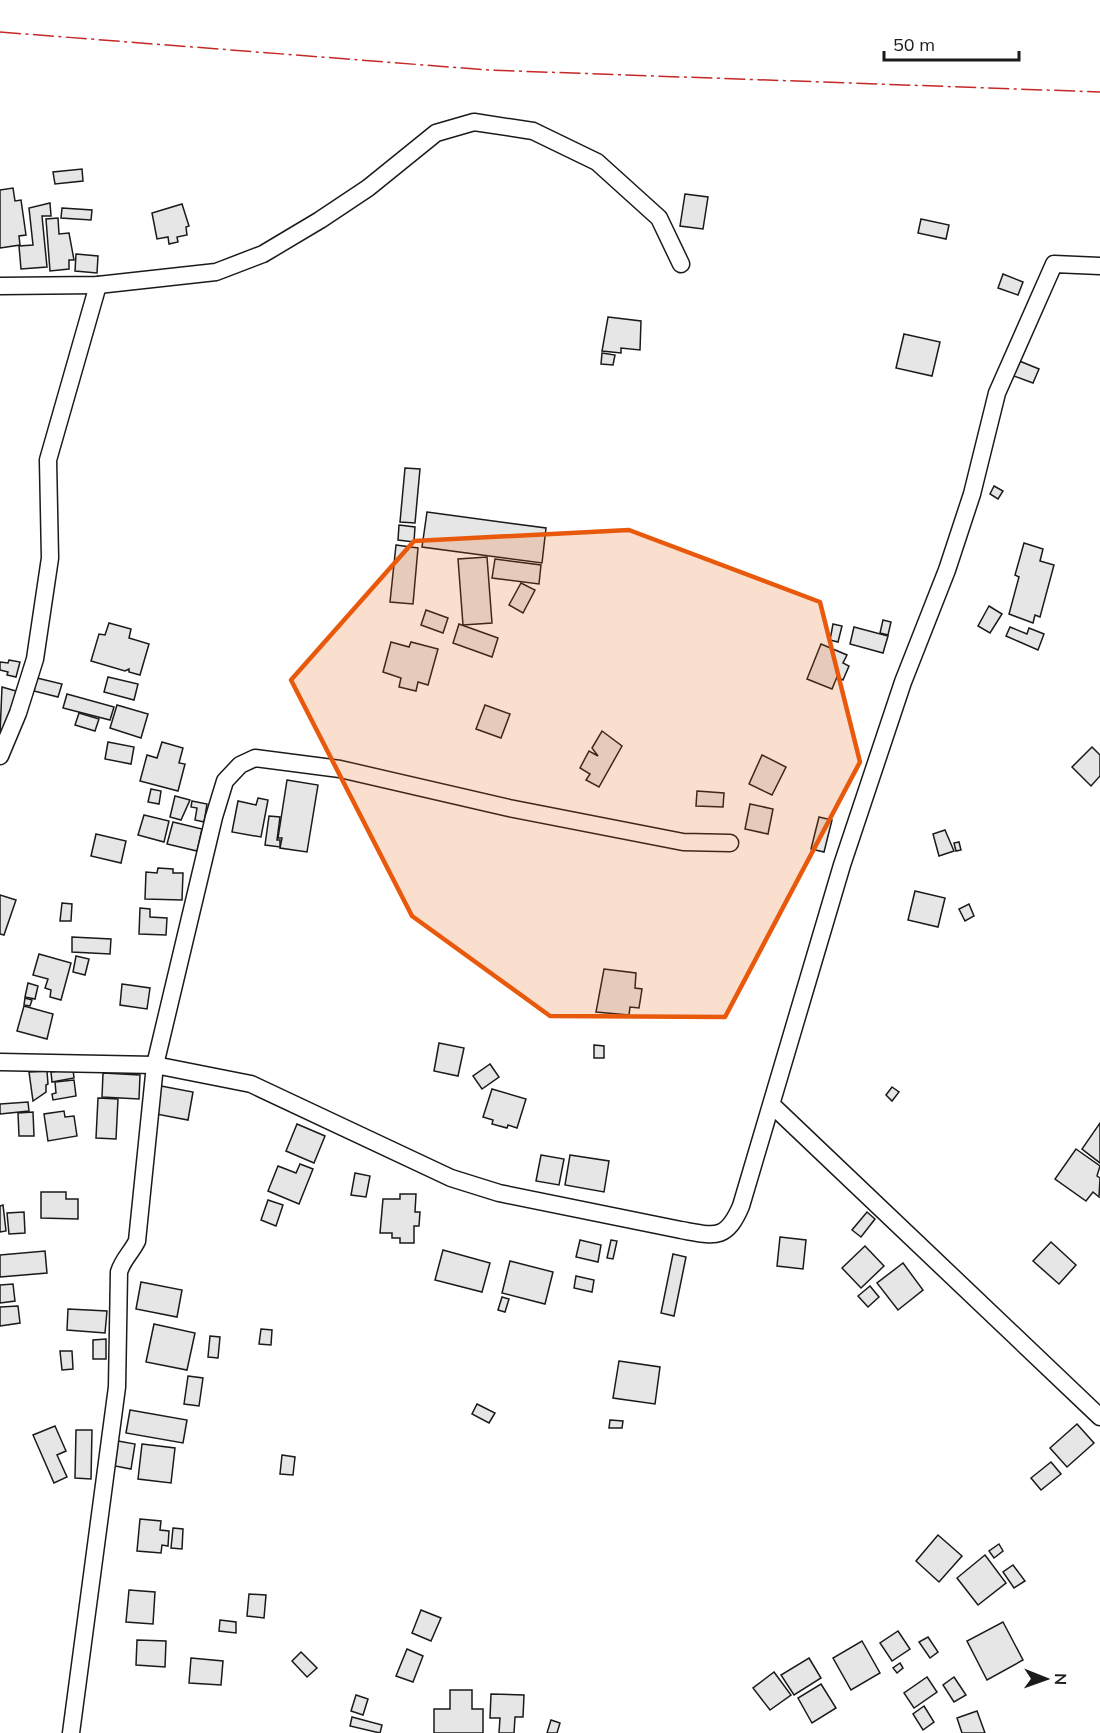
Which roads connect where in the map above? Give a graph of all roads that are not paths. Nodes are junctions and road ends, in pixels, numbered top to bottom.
1 (681, 264) dead end
2 (1100, 266) edge
3 (98, 285) junction
4 (0, 286) edge
5 (0, 756) edge
6 (730, 843) dead end
7 (0, 1062) edge
8 (155, 1065) junction
9 (772, 1105) junction
10 (1100, 1417) edge
11 (71, 1733) edge

1 - 3 street
2 - 9 street
3 - 4 street
3 - 5 street
6 - 8 street
7 - 8 street
8 - 9 street
8 - 11 street
9 - 10 street

